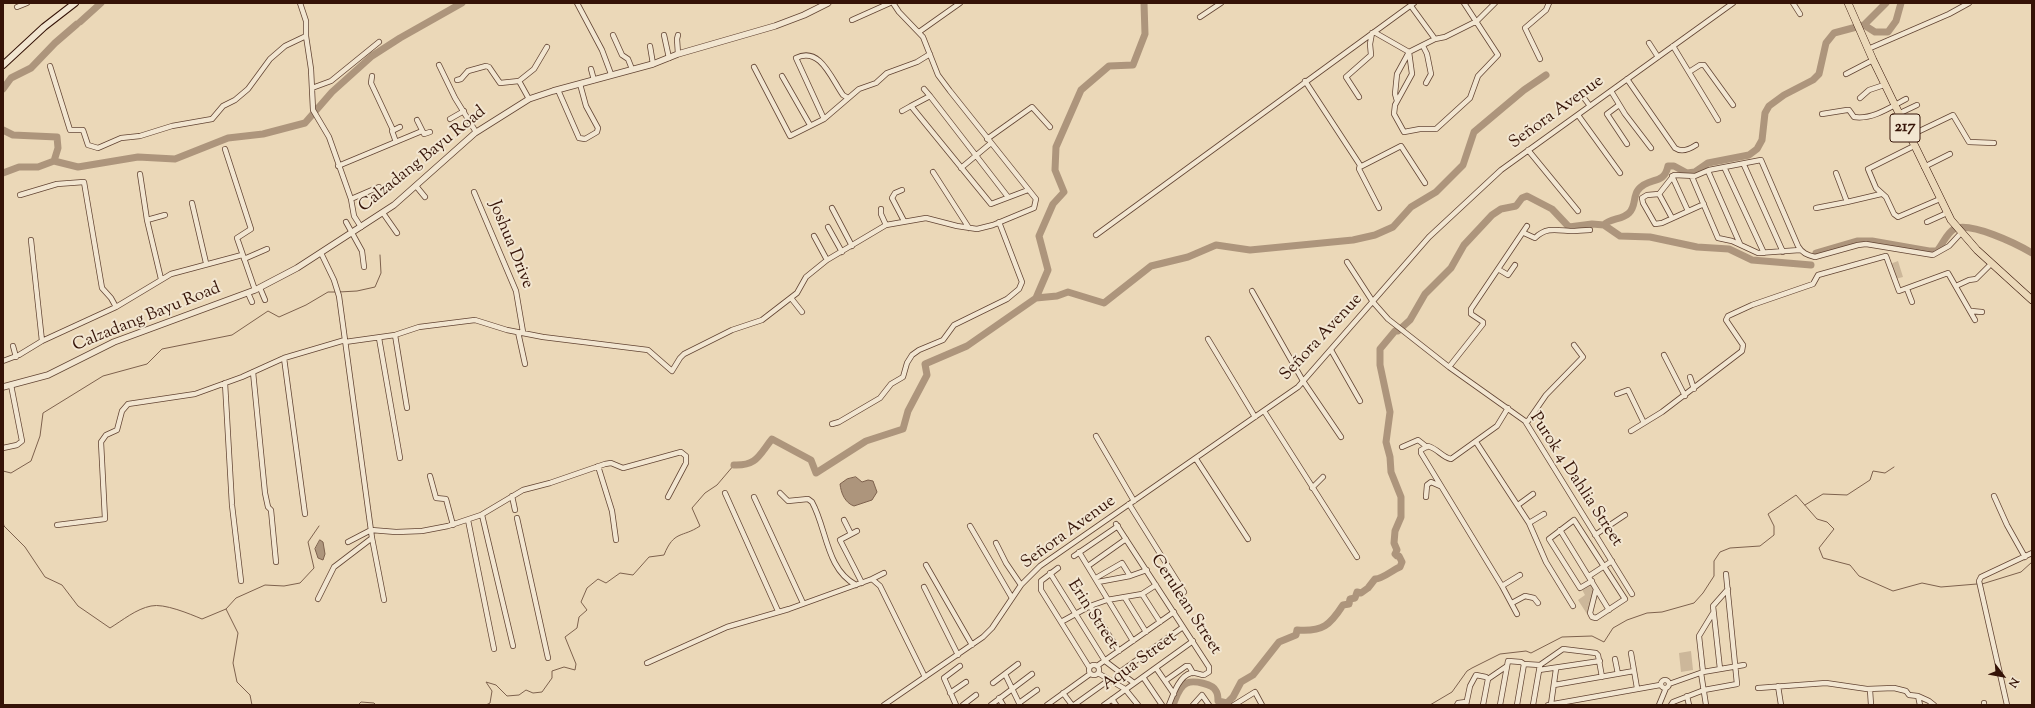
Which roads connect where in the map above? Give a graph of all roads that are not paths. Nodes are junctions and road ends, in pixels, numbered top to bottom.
1 (27, 3) edge
2 (75, 3) edge
3 (300, 3) edge
4 (577, 3) edge
5 (828, 3) edge
6 (891, 3) edge
7 (960, 3) edge
8 (1221, 3) edge
9 (1464, 3) edge
10 (1495, 3) edge
11 (1549, 3) edge
12 (1733, 3) edge
13 (1793, 3) edge
14 (1848, 3) edge
15 (1969, 3) edge
16 (1412, 4) edge
17 (17, 7) dead end
18 (1800, 14) dead end
19 (1200, 17) dead end
20 (852, 20) dead end
21 (1477, 21) junction
22 (919, 32) junction
23 (1373, 32) junction
24 (613, 35) dead end
25 (664, 35) dead end
26 (678, 35) dead end
27 (306, 36) junction
28 (1435, 39) junction
29 (378, 42) dead end
30 (1649, 43) dead end
31 (650, 46) dead end
32 (1423, 46) junction
33 (1673, 46) junction
34 (547, 47) dead end
35 (1868, 49) junction
36 (1409, 52) junction
37 (678, 54) junction
38 (930, 54) junction
39 (1658, 57) junction
40 (669, 58) junction
41 (1540, 59) dead end
42 (1873, 60) junction
43 (653, 64) junction
44 (3, 65) edge
45 (438, 65) dead end
46 (50, 66) dead end
47 (754, 67) dead end
48 (591, 69) dead end
49 (632, 69) junction
50 (1689, 72) junction
51 (611, 74) junction
52 (1846, 74) dead end
53 (372, 76) dead end
54 (782, 76) dead end
55 (1627, 79) junction
56 (457, 80) dead end
57 (594, 80) junction
58 (519, 81) junction
59 (1305, 81) junction
60 (1426, 83) dead end
61 (580, 84) junction
62 (1884, 85) junction
63 (312, 88) junction
64 (924, 89) dead end
65 (558, 90) junction
66 (1611, 91) junction
67 (930, 96) junction
68 (1359, 97) dead end
69 (848, 98) junction
70 (1584, 98) dead end
71 (1860, 98) dead end
72 (529, 99) junction
73 (1906, 99) dead end
74 (1397, 102) junction
75 (1619, 105) junction
76 (1894, 105) junction
77 (1917, 105) dead end
78 (911, 106) junction
79 (1590, 106) junction
80 (1733, 106) dead end
81 (902, 110) dead end
82 (464, 111) junction
83 (1578, 114) junction
84 (1822, 114) dead end
85 (1898, 114) junction
86 (450, 119) dead end
87 (824, 119) junction
88 (417, 120) dead end
89 (1718, 120) dead end
90 (810, 124) junction
91 (400, 127) dead end
92 (1050, 127) dead end
93 (393, 130) junction
94 (422, 131) junction
95 (430, 132) dead end
96 (476, 132) junction
97 (1909, 136) junction
98 (987, 139) junction
99 (396, 142) junction
100 (991, 143) junction
101 (1994, 143) dead end
102 (1627, 144) dead end
103 (1696, 145) dead end
104 (1914, 146) junction
105 (1651, 148) dead end
106 (225, 149) dead end
107 (1528, 150) junction
108 (1950, 154) dead end
109 (976, 155) junction
110 (1744, 165) junction
111 (338, 166) junction
112 (1360, 167) junction
113 (1924, 167) junction
114 (961, 168) junction
115 (1725, 169) junction
116 (1708, 171) junction
117 (933, 172) dead end
118 (1620, 173) dead end
119 (1836, 173) dead end
120 (140, 174) dead end
121 (1672, 176) junction
122 (1692, 177) junction
123 (1425, 183) dead end
124 (416, 186) junction
125 (379, 187) dead end
126 (902, 190) dead end
127 (1028, 190) junction
128 (474, 192) dead end
129 (1659, 194) junction
130 (1881, 194) junction
131 (20, 195) dead end
132 (425, 197) dead end
133 (1008, 197) junction
134 (351, 199) junction
135 (1940, 199) junction
136 (1847, 202) junction
137 (192, 203) dead end
138 (1704, 204) junction
139 (832, 208) dead end
140 (1379, 208) dead end
141 (1816, 208) dead end
142 (881, 209) dead end
143 (1688, 211) junction
144 (383, 212) junction
145 (1578, 212) dead end
146 (1947, 213) junction
147 (165, 215) dead end
148 (1672, 218) junction
149 (147, 220) junction
150 (904, 221) junction
151 (346, 222) dead end
152 (999, 222) junction
153 (1927, 222) dead end
154 (886, 225) junction
155 (1528, 226) dead end
156 (828, 227) dead end
157 (362, 228) junction
158 (969, 228) junction
159 (1590, 230) dead end
160 (1960, 232) junction
161 (351, 233) junction
162 (397, 233) dead end
163 (1524, 233) junction
164 (1096, 235) dead end
165 (814, 236) dead end
166 (31, 240) dead end
167 (1740, 244) junction
168 (852, 246) junction
169 (267, 249) dead end
170 (1800, 250) junction
171 (842, 252) junction
172 (1783, 252) junction
173 (320, 253) junction
174 (1764, 253) junction
175 (243, 257) junction
176 (827, 260) junction
177 (1347, 262) dead end
178 (206, 263) junction
179 (1991, 264) junction
180 (1515, 265) dead end
181 (364, 267) dead end
182 (1498, 269) junction
183 (161, 279) junction
184 (1956, 286) junction
185 (258, 289) junction
186 (1907, 289) junction
187 (1252, 291) dead end
188 (248, 293) junction
189 (791, 298) junction
190 (265, 300) dead end
191 (2032, 300) edge
192 (252, 302) dead end
193 (1373, 302) junction
194 (1912, 302) dead end
195 (116, 308) junction
196 (1971, 311) junction
197 (802, 312) dead end
198 (1982, 312) dead end
199 (1975, 320) dead end
200 (521, 332) junction
201 (395, 335) junction
202 (379, 338) junction
203 (1208, 338) dead end
204 (42, 341) junction
205 (345, 341) junction
206 (1574, 345) dead end
207 (13, 346) dead end
208 (1331, 350) junction
209 (1664, 355) dead end
210 (16, 356) junction
211 (284, 358) junction
212 (3, 361) edge
213 (525, 364) dead end
214 (1450, 367) junction
215 (253, 372) junction
216 (1690, 376) dead end
217 (1303, 381) junction
218 (225, 383) junction
219 (11, 385) junction
220 (3, 387) edge
221 (1694, 389) junction
222 (1617, 394) dead end
223 (1685, 396) junction
224 (1360, 400) dead end
225 (407, 408) dead end
226 (1508, 408) junction
227 (1264, 411) junction
228 (1255, 417) junction
229 (1525, 421) junction
230 (1644, 423) junction
231 (832, 424) dead end
232 (1631, 431) dead end
233 (1096, 436) dead end
234 (1341, 437) dead end
235 (1476, 442) junction
236 (1427, 446) junction
237 (1402, 447) dead end
238 (3, 448) edge
239 (400, 458) dead end
240 (1196, 459) junction
241 (598, 466) junction
242 (430, 476) dead end
243 (1322, 477) dead end
244 (1440, 486) junction
245 (1312, 488) junction
246 (780, 492) dead end
247 (725, 493) dead end
248 (1533, 494) dead end
249 (512, 496) junction
250 (1994, 496) dead end
251 (754, 497) dead end
252 (1426, 497) dead end
253 (668, 498) dead end
254 (1134, 502) junction
255 (1129, 504) junction
256 (1518, 505) junction
257 (515, 510) dead end
258 (305, 514) dead end
259 (1544, 514) dead end
260 (482, 515) junction
261 (1625, 515) dead end
262 (517, 518) dead end
263 (468, 520) junction
264 (844, 520) dead end
265 (1529, 523) junction
266 (57, 525) dead end
267 (453, 525) junction
268 (970, 526) dead end
269 (371, 530) junction
270 (1560, 530) junction
271 (857, 531) dead end
272 (851, 534) junction
273 (1595, 535) junction
274 (372, 538) junction
275 (1126, 539) junction
276 (1248, 539) dead end
277 (616, 540) dead end
278 (348, 542) dead end
279 (996, 543) dead end
280 (1079, 552) junction
281 (2032, 553) edge
282 (1074, 556) dead end
283 (1357, 557) dead end
284 (2026, 557) junction
285 (1612, 561) junction
286 (276, 562) dead end
287 (926, 566) dead end
288 (1088, 566) junction
289 (1603, 567) junction
290 (1058, 568) dead end
291 (1147, 570) junction
292 (884, 573) dead end
293 (1050, 573) junction
294 (1726, 574) dead end
295 (1520, 575) dead end
296 (1130, 576) junction
297 (1590, 578) junction
298 (872, 579) junction
299 (241, 580) dead end
300 (1097, 580) junction
301 (862, 582) junction
302 (1021, 584) junction
303 (1156, 585) junction
304 (856, 586) junction
305 (1502, 586) junction
306 (924, 587) dead end
307 (1596, 589) junction
308 (1728, 589) junction
309 (1184, 592) dead end
310 (1142, 594) junction
311 (1632, 594) dead end
312 (1012, 598) junction
313 (1125, 598) junction
314 (318, 599) dead end
315 (384, 600) dead end
316 (1107, 600) junction
317 (803, 603) junction
318 (1512, 603) junction
319 (1538, 603) dead end
320 (1090, 606) junction
321 (1572, 606) dead end
322 (1609, 610) junction
323 (778, 611) junction
324 (1174, 612) junction
325 (1075, 613) junction
326 (1713, 613) junction
327 (1517, 614) dead end
328 (1061, 622) junction
329 (1160, 622) junction
330 (1183, 627) junction
331 (1146, 632) junction
332 (1133, 641) junction
333 (1192, 641) junction
334 (972, 645) junction
335 (513, 646) dead end
336 (494, 650) dead end
337 (1118, 651) junction
338 (1632, 653) dead end
339 (958, 655) junction
340 (548, 658) dead end
341 (1615, 659) dead end
342 (1600, 660) junction
343 (1105, 661) junction
344 (647, 664) dead end
345 (1018, 664) dead end
346 (1524, 664) junction
347 (1744, 665) dead end
348 (960, 666) dead end
349 (1097, 666) junction
350 (1507, 666) junction
351 (1736, 666) junction
352 (1089, 667) junction
353 (1156, 668) junction
354 (1540, 668) junction
355 (1556, 669) junction
356 (1720, 669) junction
357 (1634, 671) junction
358 (1098, 672) junction
359 (1120, 672) junction
360 (1193, 673) junction
361 (1702, 673) junction
362 (1005, 674) junction
363 (1032, 674) dead end
364 (1090, 674) junction
365 (1618, 674) junction
366 (925, 676) junction
367 (1143, 677) junction
368 (1602, 677) junction
369 (1488, 679) junction
370 (1109, 680) junction
371 (1165, 681) junction
372 (966, 682) dead end
373 (993, 683) dead end
374 (1134, 683) junction
375 (1554, 685) junction
376 (1660, 685) junction
377 (1668, 686) junction
378 (1778, 686) junction
379 (1637, 688) junction
380 (1758, 688) dead end
381 (1012, 689) junction
382 (1125, 689) junction
383 (1037, 690) dead end
384 (1704, 690) junction
385 (1870, 690) junction
386 (950, 692) junction
387 (1063, 693) junction
388 (1174, 694) junction
389 (976, 695) dead end
390 (1687, 696) junction
391 (1918, 696) junction
392 (999, 698) junction
393 (1112, 699) junction
394 (1020, 704) edge
395 (1466, 704) edge
396 (884, 705) edge
397 (956, 705) edge
398 (964, 705) edge
399 (991, 705) edge
400 (1003, 705) edge
401 (1047, 705) edge
402 (1073, 705) edge
403 (1104, 705) edge
404 (1116, 705) edge
405 (1138, 705) edge
406 (1162, 705) edge
407 (1169, 705) edge
408 (1193, 705) edge
409 (1209, 705) edge
410 (1234, 705) edge
411 (1262, 705) edge
412 (1457, 705) edge
413 (1483, 705) edge
414 (1500, 705) edge
415 (1517, 705) edge
416 (1533, 705) edge
417 (1549, 705) edge
418 (1659, 705) edge
419 (1672, 705) edge
420 (1689, 705) edge
421 (1706, 705) edge
422 (1781, 705) edge
423 (1872, 705) edge
424 (1920, 705) edge
425 (1934, 705) edge
426 (2008, 705) edge

1 - 17 street
2 - 44 main road
3 - 27 street
4 - 51 street
5 - 37 street, Calzadang Bayu Road
6 - 20 street
6 - 22 street
7 - 22 street
8 - 19 street
9 - 21 street
10 - 21 street
11 - 41 street
12 - 33 street, Señora Avenue
13 - 18 street
14 - 35 main road, 217
15 - 35 street
16 - 23 street
16 - 28 street
21 - 28 street
21 - 74 street
22 - 38 street
23 - 36 street
23 - 59 street
23 - 68 street
24 - 49 street
25 - 40 street
26 - 37 street
27 - 46 street
27 - 63 street
28 - 32 street
29 - 63 street
30 - 39 street
31 - 43 street
32 - 36 street
32 - 60 street
33 - 39 street, Señora Avenue
33 - 50 street
34 - 58 street
35 - 42 main road, 217
36 - 74 street
36 - 74 street
37 - 40 street, Calzadang Bayu Road
38 - 69 street
38 - 98 street
39 - 55 street, Señora Avenue
40 - 43 street, Calzadang Bayu Road
42 - 52 street
42 - 62 main road, 217
43 - 49 street, Calzadang Bayu Road
45 - 82 street
47 - 90 street
48 - 57 street
49 - 51 street, Calzadang Bayu Road
50 - 80 street
50 - 89 street
51 - 57 street, Calzadang Bayu Road
53 - 93 street
54 - 90 street
55 - 66 street, Señora Avenue
55 - 103 street
56 - 58 street
57 - 61 street, Calzadang Bayu Road
58 - 72 street
59 - 112 street
59 - 164 street
61 - 65 street, Calzadang Bayu Road
61 - 65 street
62 - 71 street
62 - 76 main road, 217
63 - 111 street
64 - 67 street
65 - 72 street, Calzadang Bayu Road
66 - 75 street
66 - 79 street, Señora Avenue
67 - 78 street
67 - 109 street
69 - 87 street
69 - 87 street
70 - 79 street
72 - 96 street, Calzadang Bayu Road
73 - 76 street
75 - 102 street
75 - 105 street
76 - 84 street
76 - 85 main road, 217
77 - 85 street
78 - 81 street
78 - 114 street
79 - 83 street, Señora Avenue
82 - 86 street
82 - 96 street
83 - 107 street, Señora Avenue
83 - 118 street
85 - 97 main road, 217
87 - 90 street
88 - 94 street
91 - 93 street
92 - 98 street
93 - 99 street
94 - 95 street
94 - 99 street
96 - 124 street, Calzadang Bayu Road
97 - 101 street
97 - 104 main road, 217
98 - 100 street
99 - 111 street
100 - 109 street
100 - 127 street
104 - 113 main road, 217
104 - 130 street
106 - 175 street
107 - 145 street
107 - 193 street, Señora Avenue
108 - 113 street
109 - 114 street
109 - 133 street
110 - 115 street
110 - 170 street
110 - 172 street
111 - 134 street
112 - 123 street
112 - 140 street
113 - 135 main road, 217
114 - 133 street
115 - 116 street
115 - 174 street
116 - 122 street
116 - 167 street
117 - 158 street
119 - 136 street
120 - 149 street
121 - 122 street
121 - 129 street
121 - 143 street
122 - 138 street
124 - 132 street
124 - 144 street, Calzadang Bayu Road
125 - 134 street
126 - 150 street
127 - 133 street
127 - 152 street
128 - 200 street, Joshua Drive
129 - 148 street
129 - 148 street
130 - 135 street
130 - 136 street
131 - 195 street
134 - 157 street
135 - 146 main road, 217
136 - 141 street
137 - 178 street
138 - 143 street
138 - 167 street
139 - 168 street
142 - 154 street
143 - 148 street
144 - 157 street, Calzadang Bayu Road
144 - 162 street
146 - 153 street
146 - 160 main road, 217
147 - 149 street
149 - 183 street
150 - 154 street
150 - 158 street
151 - 161 street
152 - 158 street
152 - 231 street
154 - 168 street
155 - 163 street
156 - 171 street
157 - 161 street, Calzadang Bayu Road
159 - 163 street
160 - 170 street
160 - 179 main road, 217
161 - 173 street, Calzadang Bayu Road
161 - 181 street
163 - 182 street
165 - 176 street
166 - 204 street
167 - 174 street
168 - 171 street
169 - 175 street
170 - 172 street
171 - 176 street
172 - 174 street
173 - 185 street, Calzadang Bayu Road
173 - 205 street
175 - 178 street
175 - 185 street
176 - 189 street
177 - 193 street, Purok 4 Dahlia Street
178 - 183 street
179 - 184 street
179 - 191 main road, 217
180 - 182 street
182 - 214 street
183 - 195 street
184 - 186 street
184 - 196 street
185 - 188 street, Calzadang Bayu Road
185 - 190 street
186 - 194 street
186 - 221 street
187 - 217 street
188 - 192 street
188 - 219 street, Calzadang Bayu Road
189 - 197 street
189 - 200 street
193 - 208 street, Señora Avenue
193 - 214 street, Purok 4 Dahlia Street
195 - 204 street
196 - 198 street
196 - 199 street
200 - 201 street
200 - 213 street, Joshua Drive
201 - 202 street
201 - 225 street
202 - 205 street
202 - 239 street
203 - 228 street
204 - 210 street
205 - 211 street
205 - 269 street
206 - 229 street
207 - 210 street
208 - 217 street, Señora Avenue
208 - 224 street
209 - 223 street
210 - 212 street
211 - 215 street
211 - 258 street
214 - 226 street, Purok 4 Dahlia Street
215 - 218 street
215 - 286 street
216 - 221 street
217 - 227 street, Señora Avenue
217 - 234 street
218 - 266 street
218 - 299 street
219 - 220 street, Calzadang Bayu Road
219 - 238 street
221 - 223 street
222 - 230 street
223 - 230 street
226 - 229 street, Purok 4 Dahlia Street
226 - 235 street
227 - 228 street, Señora Avenue
227 - 245 street
228 - 240 street, Señora Avenue
229 - 273 street, Purok 4 Dahlia Street
230 - 232 street
233 - 254 street
235 - 236 street
235 - 256 street
236 - 237 street
236 - 244 street
240 - 254 street, Señora Avenue
240 - 276 street
241 - 249 street
241 - 253 street
241 - 277 street
242 - 267 street
243 - 245 street
244 - 252 street
244 - 305 street
245 - 283 street
246 - 304 street
247 - 323 street
248 - 256 street
249 - 257 street
249 - 260 street
250 - 284 street
251 - 317 street
254 - 255 street, Señora Avenue
255 - 302 street, Señora Avenue
255 - 309 street
256 - 265 street
259 - 265 street
260 - 263 street
260 - 335 street
261 - 273 street
262 - 340 street
263 - 267 street
263 - 336 street
264 - 272 street
265 - 321 street
267 - 269 street
268 - 312 street
269 - 274 street
269 - 278 street
270 - 289 street
270 - 297 street
270 - 297 street
271 - 272 street
272 - 301 street
273 - 285 street, Purok 4 Dahlia Street
274 - 314 street
274 - 315 street
275 - 280 street, Cerulean Street
275 - 288 street
275 - 291 street, Cerulean Street
279 - 302 street
280 - 282 street
280 - 288 street
281 - 284 street
284 - 426 street
285 - 289 street
285 - 311 street, Purok 4 Dahlia Street
287 - 334 street
288 - 300 street
289 - 297 street
289 - 322 street
290 - 293 street
291 - 296 street
291 - 303 street, Cerulean Street
292 - 298 street
293 - 325 street, Erin Street
293 - 328 street
294 - 308 street
295 - 305 street
296 - 300 street
296 - 300 street
297 - 307 street
298 - 301 street
298 - 366 street
300 - 316 street
301 - 304 street
302 - 312 street, Señora Avenue
303 - 310 street
303 - 324 street, Cerulean Street
304 - 317 street
305 - 318 street
306 - 339 street
307 - 322 street
307 - 322 street
308 - 326 street
308 - 351 street
310 - 313 street
310 - 329 street
312 - 334 street, Señora Avenue
313 - 316 street
313 - 331 street
316 - 320 street
316 - 332 street
317 - 323 street
318 - 319 street
318 - 327 street
320 - 325 street
320 - 337 street
323 - 344 street
324 - 329 street
324 - 330 street, Cerulean Street
325 - 328 street
325 - 343 street, Erin Street
326 - 356 street
326 - 361 street
328 - 352 street
329 - 331 street
330 - 333 street, Cerulean Street
330 - 359 street
331 - 332 street
332 - 337 street
333 - 353 street, Aqua Street
333 - 360 street, Cerulean Street
334 - 339 street, Señora Avenue
337 - 343 street
338 - 357 street
339 - 366 street, Señora Avenue
341 - 365 street
342 - 354 street
342 - 355 street
342 - 368 street
343 - 349 street
343 - 359 street, Erin Street
345 - 362 street
346 - 350 street
346 - 354 street
346 - 415 street
347 - 351 street
348 - 386 street
349 - 352 street
349 - 358 street
350 - 369 street
350 - 414 street
351 - 356 street
351 - 384 street
352 - 364 street
353 - 367 street, Aqua Street
353 - 371 street
354 - 355 street
354 - 416 street
355 - 375 street
356 - 361 street
357 - 365 street
357 - 379 street
358 - 364 street
358 - 370 street
359 - 374 street, Erin Street
360 - 371 street
360 - 388 street, Cerulean Street
361 - 377 street
361 - 384 street
362 - 373 street
362 - 381 street
363 - 381 street
364 - 387 street
365 - 368 street
366 - 396 street, Señora Avenue
367 - 374 street, Aqua Street
367 - 406 street
368 - 375 street
369 - 395 street
369 - 413 street
370 - 382 street
370 - 402 street
371 - 388 street
372 - 386 street
374 - 382 street, Aqua Street
375 - 417 street
376 - 377 street
376 - 377 street
376 - 379 street
377 - 418 street
378 - 380 street
378 - 385 street
378 - 422 street
379 - 417 street
381 - 392 street
381 - 394 street
382 - 393 street, Aqua Street
382 - 405 street
383 - 394 street
384 - 390 street
384 - 421 street
385 - 391 street
385 - 423 street
386 - 397 street
387 - 401 street
387 - 402 street
388 - 407 street, Cerulean Street
389 - 398 street
390 - 419 street
390 - 420 street
391 - 424 street
391 - 425 street
392 - 399 street
392 - 400 street
393 - 403 street, Aqua Street
393 - 404 street
395 - 412 street
408 - 409 street
410 - 411 street

